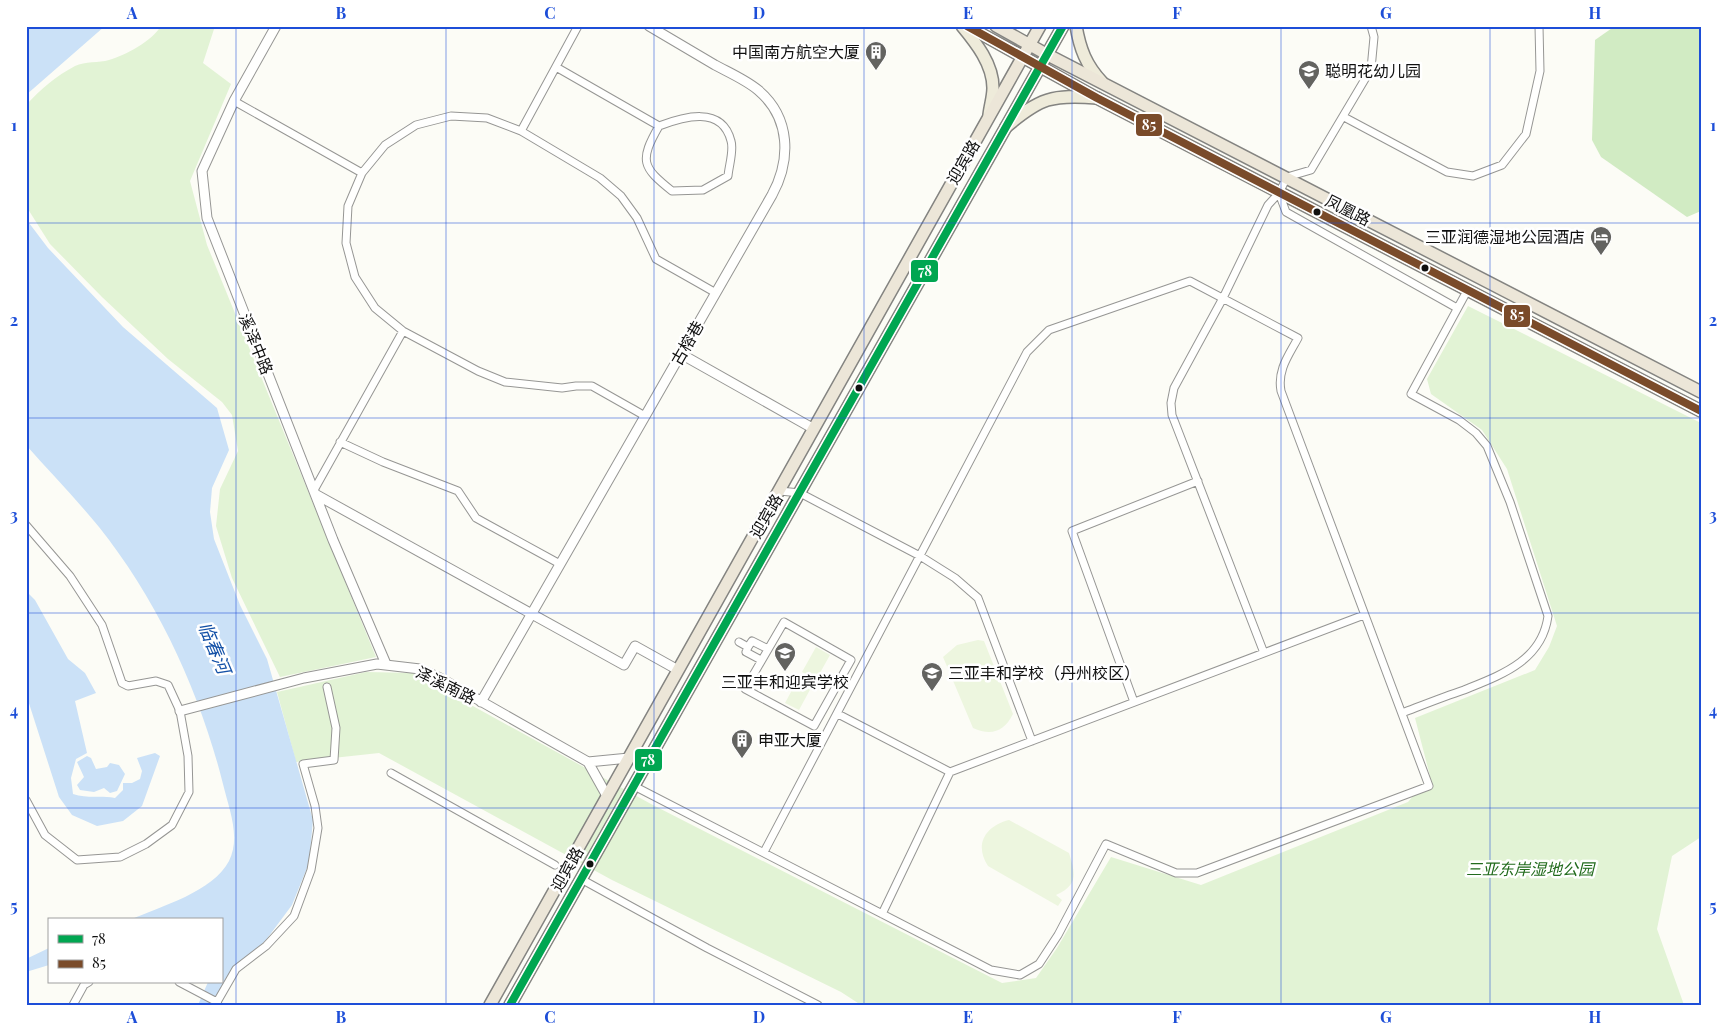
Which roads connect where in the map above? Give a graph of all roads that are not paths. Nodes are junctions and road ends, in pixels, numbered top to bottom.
1 (276, 26) edge
2 (578, 26) edge
3 (649, 26) edge
4 (962, 26) edge
5 (967, 26) edge
6 (996, 26) edge
7 (1040, 26) edge
8 (1064, 26) edge
9 (1076, 26) edge
10 (1371, 26) edge
11 (1539, 26) edge
12 (1030, 45) junction
13 (1048, 55) junction
14 (1023, 57) junction
15 (556, 67) junction
16 (1041, 67) junction
17 (1104, 83) junction
18 (1097, 98) junction
19 (234, 101) junction
20 (989, 117) junction
21 (1344, 117) junction
22 (659, 126) junction
23 (1005, 129) junction
24 (521, 131) junction
25 (362, 173) junction
26 (1287, 177) junction
27 (1279, 193) junction
28 (1466, 291) junction
29 (716, 293) junction
30 (1223, 298) junction
31 (1457, 308) junction
32 (403, 331) junction
33 (681, 354) junction
34 (1701, 392) edge
35 (1701, 411) edge
36 (646, 416) junction
37 (814, 428) junction
38 (340, 442) junction
39 (803, 451) junction
40 (817, 462) junction
41 (1198, 481) junction
42 (780, 491) junction
43 (314, 492) junction
44 (800, 493) junction
45 (770, 507) junction
46 (788, 516) junction
47 (26, 525) edge
48 (920, 556) junction
49 (560, 564) junction
50 (532, 614) junction
51 (1364, 615) junction
52 (739, 642) dead end
53 (748, 647) junction
54 (768, 649) junction
55 (1264, 653) junction
56 (761, 660) junction
57 (386, 664) junction
58 (678, 670) junction
59 (327, 687) dead end
60 (481, 702) junction
61 (1134, 702) junction
62 (180, 711) junction
63 (1402, 713) junction
64 (838, 714) junction
65 (1032, 741) junction
66 (629, 758) junction
67 (588, 762) junction
68 (950, 772) junction
69 (391, 773) dead end
70 (634, 786) junction
71 (607, 796) junction
72 (26, 800) edge
73 (764, 852) junction
74 (555, 865) dead end
75 (580, 879) junction
76 (882, 914) junction
77 (86, 984) edge
78 (183, 984) edge
79 (220, 1003) edge
80 (73, 1005) edge
81 (490, 1005) edge
82 (510, 1005) edge
83 (818, 1005) edge

1 - 19 street, 溪泽中路
2 - 15 street
3 - 29 street, 古榕巷
4 - 20 main road
5 - 14 highway, 凤凰路
6 - 12 highway, 凤凰路
7 - 12 highway, 迎宾路
8 - 13 highway, 迎宾路
9 - 17 main road
10 - 21 street
11 - 21 street
12 - 13 highway, 凤凰路
12 - 14 highway, 迎宾路
13 - 16 highway, 迎宾路
13 - 17 highway, 凤凰路
14 - 16 highway, 凤凰路
14 - 20 highway, 迎宾路
15 - 22 street
15 - 24 street
16 - 18 highway, 凤凰路
16 - 23 highway, 迎宾路
17 - 26 highway, 凤凰路
18 - 23 main road
18 - 27 highway, 凤凰路
19 - 25 street
19 - 43 street, 溪泽中路
20 - 37 highway, 迎宾路
21 - 26 street
22 - 22 street
23 - 40 highway, 迎宾路
24 - 25 street
24 - 29 street
25 - 32 street
26 - 27 street
26 - 34 highway, 凤凰路
27 - 28 highway, 凤凰路
27 - 30 street
27 - 31 street
28 - 31 street
28 - 35 highway, 凤凰路
29 - 33 street, 古榕巷
30 - 41 street
30 - 48 street
30 - 51 street
31 - 63 street
32 - 36 street
32 - 38 street
33 - 36 street, 古榕巷
33 - 37 street
36 - 49 street, 古榕巷
37 - 39 highway, 迎宾路
38 - 43 street
38 - 49 street
39 - 40 highway
39 - 42 highway, 迎宾路
39 - 44 highway
40 - 44 highway, 迎宾路
41 - 55 street
41 - 61 street
42 - 44 street
42 - 45 highway, 迎宾路
43 - 50 street
43 - 57 street, 溪泽中路
44 - 46 highway, 迎宾路
44 - 48 street
45 - 46 highway
45 - 58 highway, 迎宾路
46 - 70 highway, 迎宾路
47 - 62 street
48 - 64 street
48 - 65 street
49 - 50 street, 古榕巷
50 - 58 street
50 - 60 street, 古榕巷
51 - 55 street
51 - 63 street
52 - 53 street
53 - 54 street
53 - 56 street
54 - 56 street
54 - 56 street
55 - 61 street
57 - 60 street, 泽溪南路
57 - 62 street, 泽溪南路
58 - 66 highway, 迎宾路
59 - 79 street
60 - 67 street, 泽溪南路
61 - 65 street
62 - 72 street
63 - 76 street
64 - 68 street
64 - 73 street
65 - 68 street
66 - 67 street
66 - 71 highway, 迎宾路
67 - 71 street
68 - 76 street
69 - 74 street
70 - 73 street
70 - 75 highway, 迎宾路
71 - 81 highway, 迎宾路
73 - 76 street
75 - 82 highway, 迎宾路
75 - 83 street
77 - 80 street
78 - 79 street

